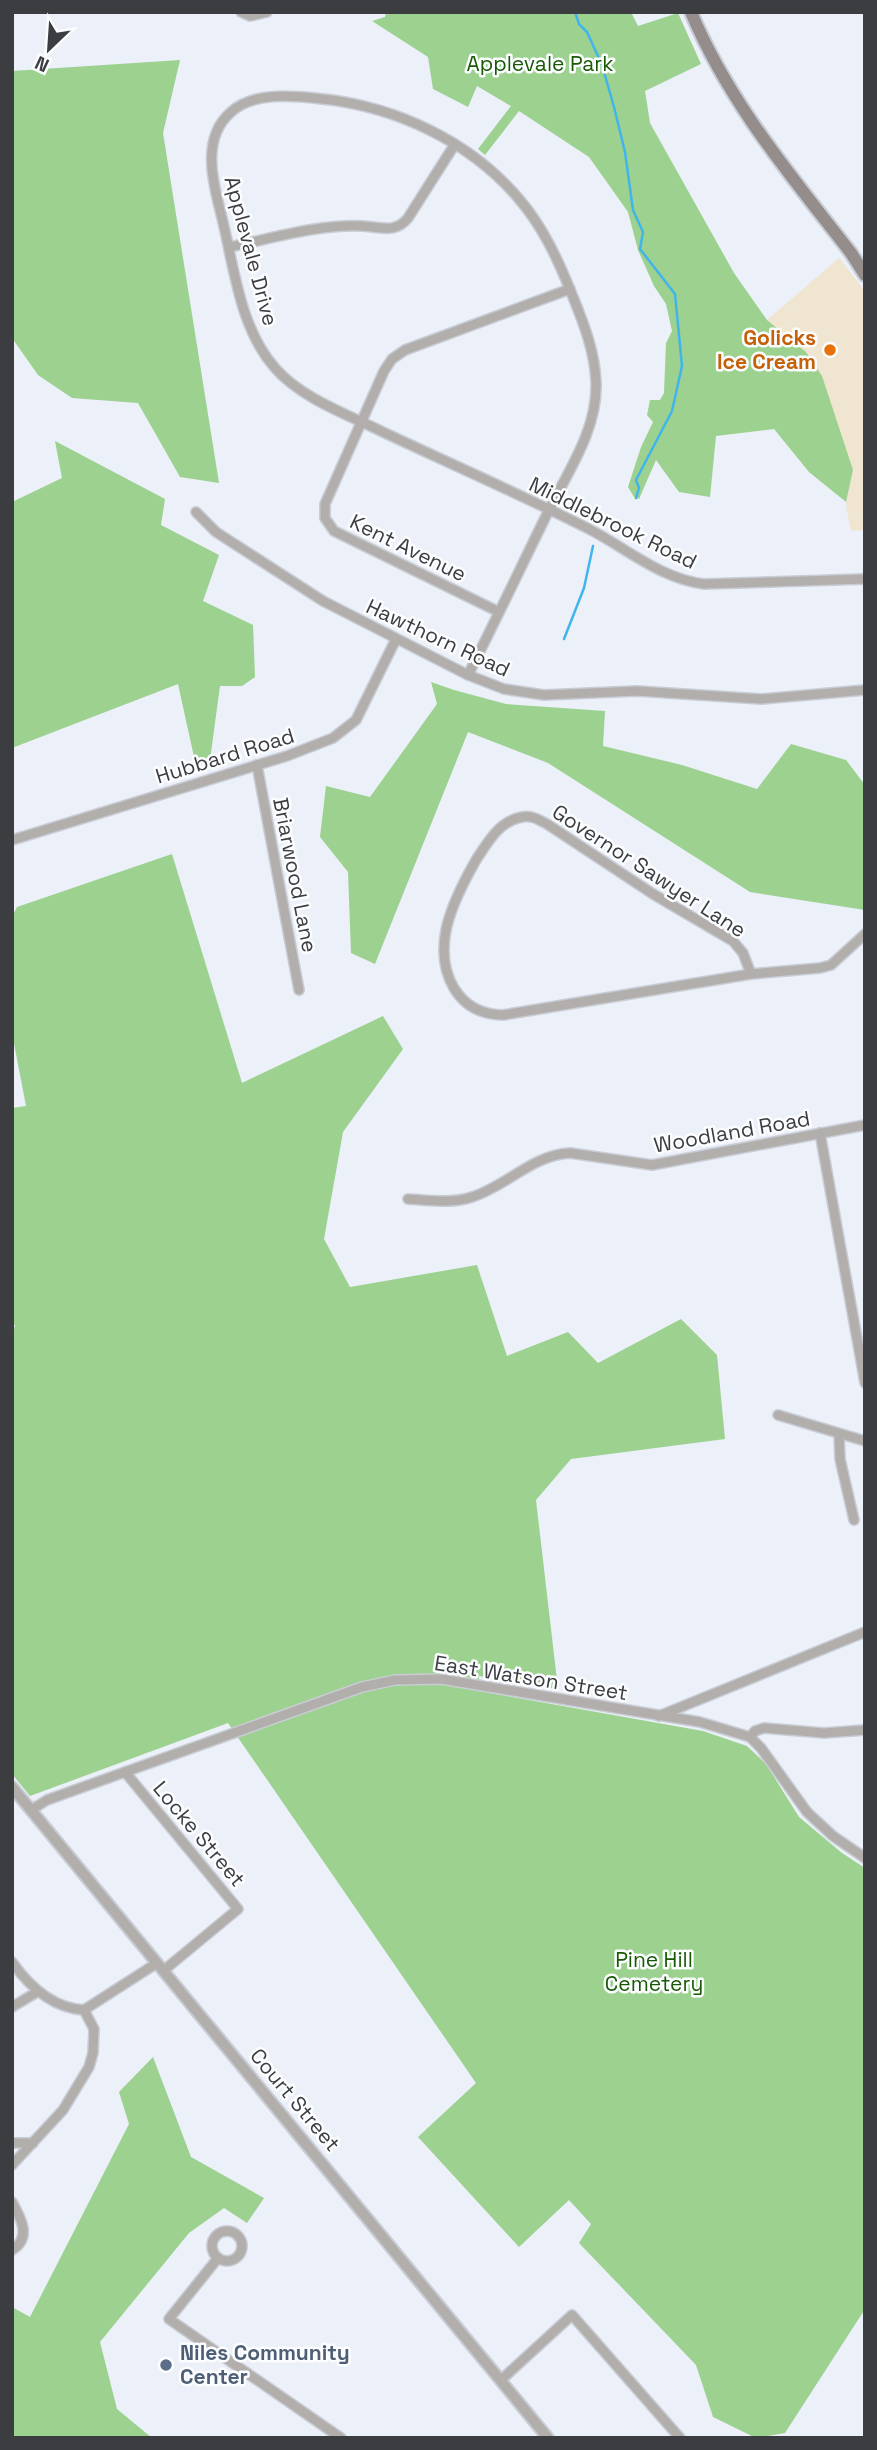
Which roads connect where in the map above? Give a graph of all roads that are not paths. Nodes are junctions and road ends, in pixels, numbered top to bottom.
1 (241, 12) edge
2 (267, 12) edge
3 (691, 12) edge
4 (455, 144) junction
5 (230, 247) junction
6 (865, 275) edge
7 (570, 289) junction
8 (361, 421) junction
9 (549, 510) junction
10 (195, 512) dead end
11 (865, 579) edge
12 (499, 612) junction
13 (396, 639) junction
14 (468, 675) junction
15 (865, 690) edge
16 (257, 765) junction
17 (12, 840) edge
18 (865, 934) edge
19 (751, 974) junction
20 (299, 990) dead end
21 (865, 1125) edge
22 (820, 1133) junction
23 (408, 1199) dead end
24 (865, 1383) edge
25 (778, 1415) dead end
26 (839, 1434) junction
27 (865, 1440) edge
28 (853, 1520) dead end
29 (865, 1632) edge
30 (659, 1716) junction
31 (865, 1730) edge
32 (750, 1737) junction
33 (125, 1772) junction
34 (12, 1787) edge
35 (31, 1810) junction
36 (865, 1858) edge
37 (12, 1962) edge
38 (160, 1967) junction
39 (37, 1992) junction
40 (12, 2007) edge
41 (84, 2010) junction
42 (12, 2143) edge
43 (33, 2143) junction
44 (12, 2165) edge
45 (12, 2202) edge
46 (12, 2250) edge
47 (218, 2258) dead end
48 (502, 2379) junction
49 (341, 2438) edge
50 (548, 2438) edge
51 (680, 2438) edge

1 - 2 street
3 - 6 main road
4 - 5 street
4 - 5 street, Applevale Drive
4 - 7 street, Applevale Drive
5 - 8 street, Applevale Drive
7 - 8 street
7 - 9 street, Applevale Drive
8 - 9 street, Middlebrook Road
8 - 12 street, Kent Avenue
9 - 11 street, Middlebrook Road
9 - 12 street, Applevale Drive
10 - 13 street, Hawthorn Road
12 - 14 street, Applevale Drive
13 - 14 street, Hawthorn Road
13 - 16 street, Hubbard Road
14 - 15 street, Hawthorn Road
16 - 17 street, Hubbard Road
16 - 20 street, Briarwood Lane
18 - 19 street, Governor Sawyer Lane
19 - 19 street, Governor Sawyer Lane
21 - 22 street, Woodland Road
22 - 23 street, Woodland Road
22 - 24 street
25 - 26 street
26 - 27 street
26 - 28 street
29 - 30 street
30 - 32 street, East Watson Street
30 - 33 street, East Watson Street
31 - 32 street
32 - 36 street
33 - 35 street, East Watson Street
33 - 38 street, Locke Street
34 - 35 street, Court Street
35 - 38 street, Court Street
37 - 39 street
38 - 41 street
38 - 48 street, Court Street
39 - 40 street
39 - 41 street
41 - 43 street
42 - 43 street
43 - 44 street
45 - 46 street
47 - 49 street
48 - 50 street, Court Street
48 - 51 street

